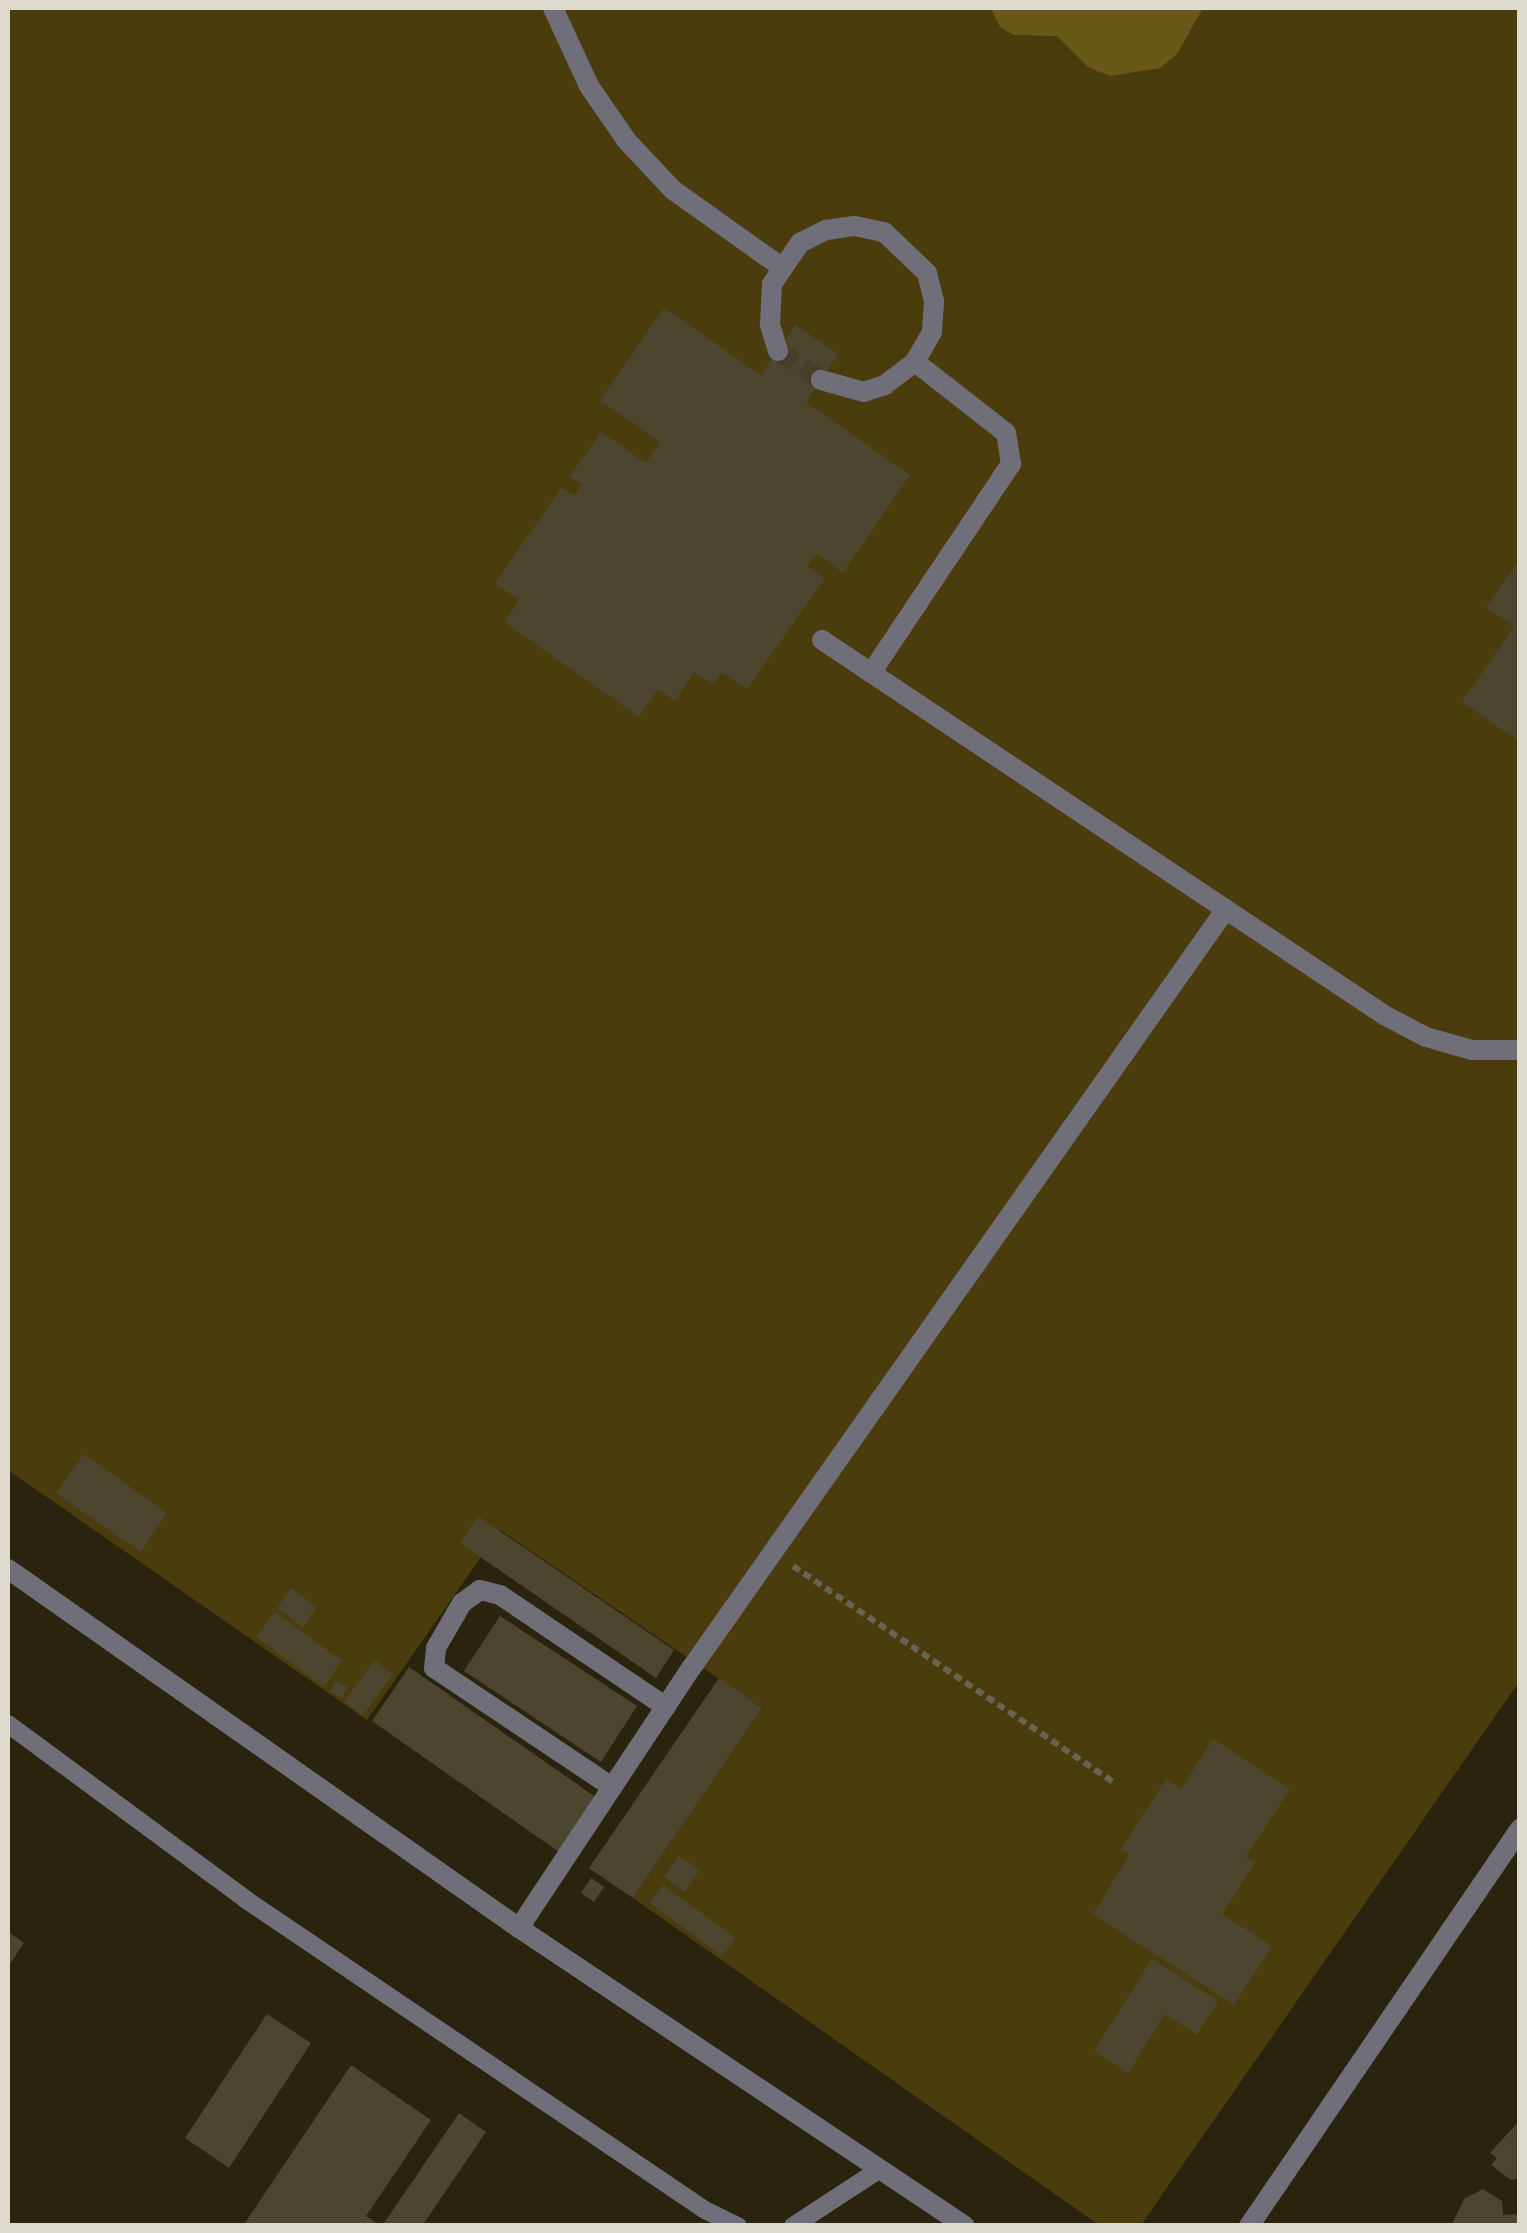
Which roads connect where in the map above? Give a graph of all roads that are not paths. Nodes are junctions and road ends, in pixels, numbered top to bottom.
1 (553, 8) edge
2 (780, 266) junction
3 (778, 351) dead end
4 (915, 362) junction
5 (822, 380) tunnel mouth
6 (822, 640) dead end
7 (871, 672) junction
8 (1226, 909) junction
9 (1520, 1050) edge
10 (8, 1569) edge
11 (666, 1707) junction
12 (8, 1724) edge
13 (612, 1786) junction
14 (1519, 1830) edge
15 (519, 1928) junction
16 (877, 2171) junction
17 (738, 2226) edge
18 (793, 2226) edge
19 (965, 2226) edge
20 (1249, 2226) edge

1 - 2 street
2 - 3 street
2 - 4 street
4 - 5 street
4 - 7 street
6 - 7 street
7 - 8 street
8 - 9 street
8 - 11 street
10 - 15 street
11 - 13 street
11 - 13 street
12 - 17 lane
13 - 15 street
14 - 20 street
15 - 16 street
16 - 18 lane
16 - 19 street

